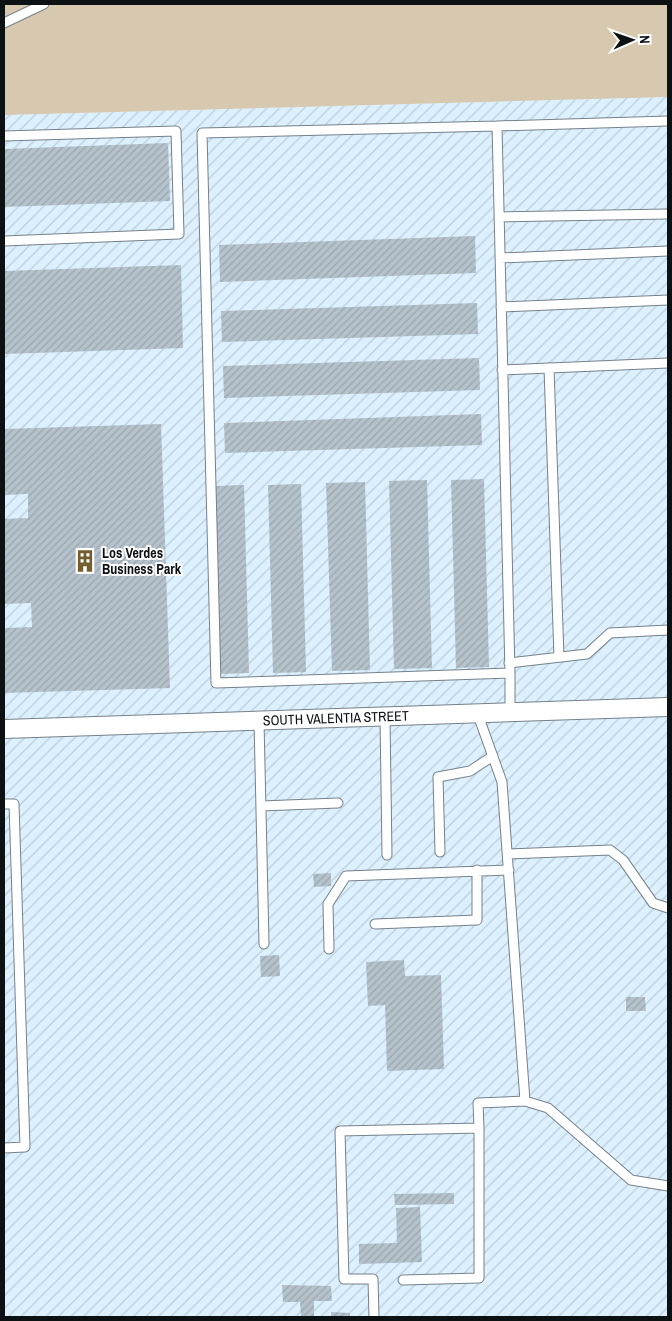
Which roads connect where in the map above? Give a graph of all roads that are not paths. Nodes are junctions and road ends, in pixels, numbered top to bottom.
1 (44, 4) edge
2 (4, 23) edge
3 (668, 121) edge
4 (497, 126) junction
5 (4, 136) edge
6 (668, 214) edge
7 (499, 217) junction
8 (4, 241) edge
9 (668, 251) edge
10 (500, 258) junction
11 (668, 300) edge
12 (501, 307) junction
13 (668, 363) edge
14 (550, 368) junction
15 (502, 370) junction
16 (668, 630) edge
17 (559, 658) junction
18 (509, 663) junction
19 (510, 673) junction
20 (668, 708) edge
21 (510, 713) junction
22 (478, 714) junction
23 (385, 718) junction
24 (259, 721) junction
25 (4, 729) edge
26 (493, 756) junction
27 (338, 803) dead end
28 (4, 804) edge
29 (261, 806) junction
30 (440, 852) dead end
31 (508, 854) junction
32 (387, 855) dead end
33 (477, 870) junction
34 (509, 870) junction
35 (668, 908) edge
36 (375, 924) dead end
37 (264, 944) dead end
38 (329, 949) dead end
39 (525, 1101) junction
40 (478, 1128) junction
41 (4, 1148) edge
42 (668, 1186) edge
43 (402, 1280) dead end
44 (374, 1317) edge

1 - 2 lane
3 - 4 lane
4 - 7 lane
4 - 19 lane
5 - 8 lane
6 - 7 lane
7 - 10 lane
9 - 10 lane
10 - 12 lane
11 - 12 lane
12 - 15 lane
13 - 14 lane
14 - 15 lane
14 - 17 lane
15 - 18 lane
16 - 17 lane
17 - 18 lane
18 - 19 lane
19 - 21 lane
20 - 21 street, SOUTH VALENTIA STREET
21 - 22 street, SOUTH VALENTIA STREET
22 - 23 street, SOUTH VALENTIA STREET
22 - 26 lane
23 - 24 street, SOUTH VALENTIA STREET
23 - 32 lane
24 - 25 street, SOUTH VALENTIA STREET
24 - 29 lane
26 - 30 lane
26 - 31 lane
27 - 29 lane
28 - 41 lane
29 - 37 lane
31 - 34 lane
31 - 35 lane
33 - 34 lane
33 - 36 lane
33 - 38 lane
34 - 39 lane
39 - 40 lane
39 - 42 lane
40 - 43 lane
40 - 44 lane

